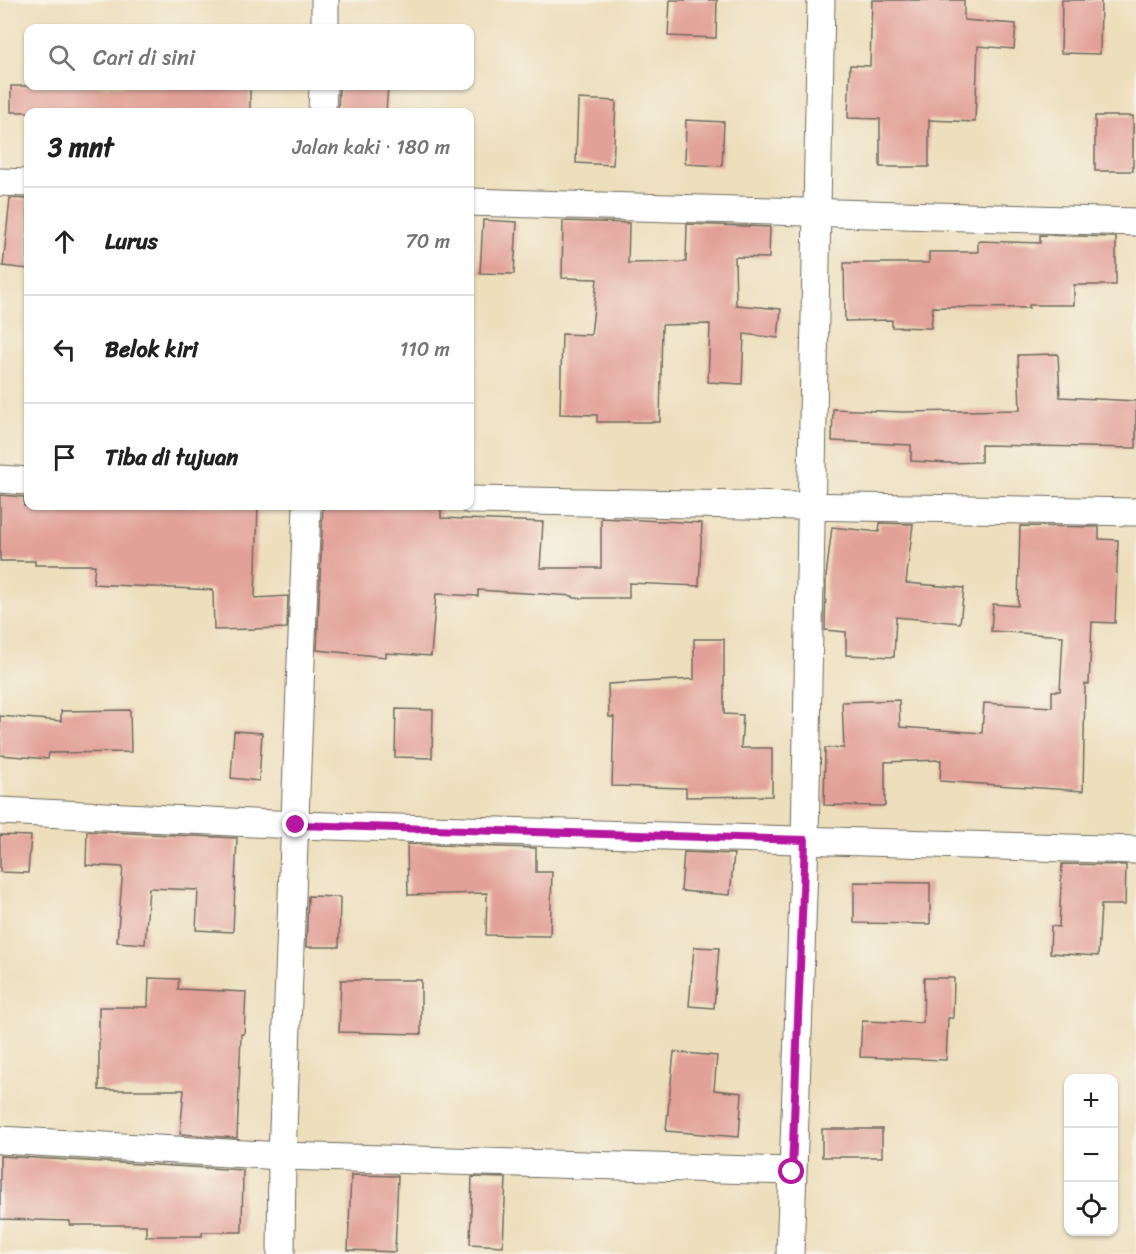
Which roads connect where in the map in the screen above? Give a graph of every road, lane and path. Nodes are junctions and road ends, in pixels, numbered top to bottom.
1 (326, 0) edge
2 (821, 0) edge
3 (325, 24) edge
4 (323, 90) edge
5 (322, 108) edge
6 (0, 182) edge
7 (24, 183) edge
8 (474, 202) edge
9 (817, 213) junction
10 (1136, 222) edge
11 (0, 480) edge
12 (24, 481) edge
13 (474, 500) edge
14 (813, 507) junction
15 (307, 510) edge
16 (1136, 513) edge
17 (0, 811) edge
18 (296, 825) junction
19 (805, 840) junction
20 (1136, 850) edge
21 (0, 1140) edge
22 (282, 1156) junction
23 (792, 1172) junction
24 (281, 1254) edge
25 (790, 1254) edge

1 - 3 street
2 - 9 street
4 - 5 street
6 - 7 street
8 - 9 street
9 - 10 street
9 - 14 street
11 - 12 street
13 - 14 street
14 - 16 street
14 - 19 street
15 - 18 street
17 - 18 street
18 - 19 street
18 - 22 street
19 - 20 street
19 - 23 street
21 - 22 street
22 - 23 street
22 - 24 street
23 - 25 street

